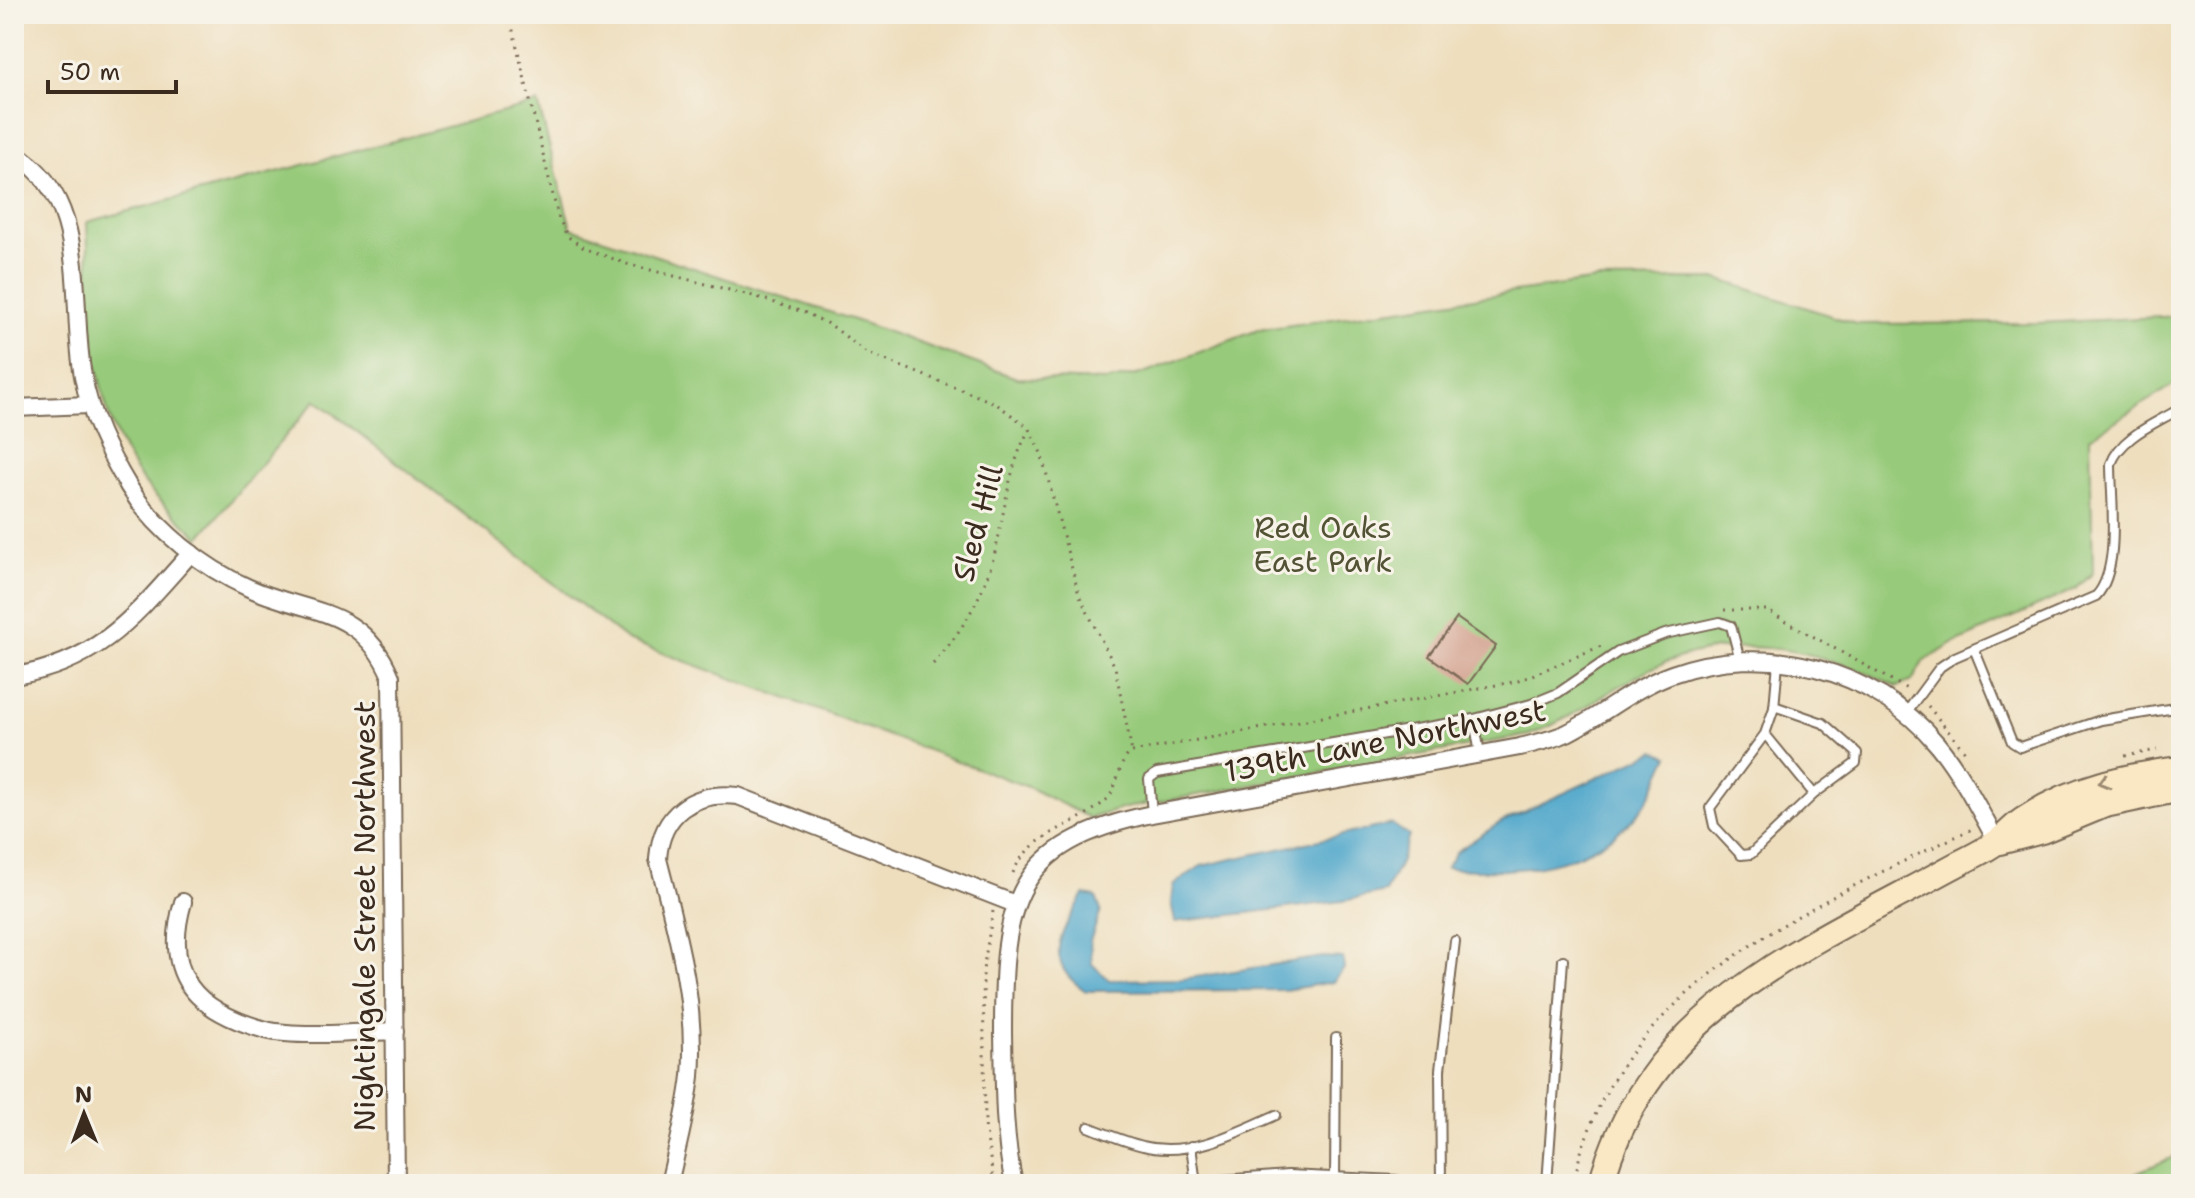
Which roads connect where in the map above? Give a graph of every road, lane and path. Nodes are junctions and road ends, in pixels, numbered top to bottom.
1 (509, 14) edge
2 (14, 153) edge
3 (89, 405) junction
4 (14, 408) edge
5 (2181, 408) edge
6 (1029, 430) junction
7 (191, 553) junction
8 (1721, 610) dead end
9 (1609, 643) dead end
10 (1975, 651) junction
11 (1740, 660) junction
12 (1778, 661) junction
13 (933, 664) dead end
14 (14, 676) edge
15 (1906, 688) dead end
16 (1466, 690) dead end
17 (1774, 706) junction
18 (2181, 707) edge
19 (1906, 713) junction
20 (1474, 719) junction
21 (1765, 734) junction
22 (1132, 752) dead end
23 (1480, 755) junction
24 (2181, 769) edge
25 (2181, 789) edge
26 (1814, 794) junction
27 (1152, 814) junction
28 (1997, 842) junction
29 (183, 902) dead end
30 (1015, 904) junction
31 (1455, 941) dead end
32 (1563, 960) dead end
33 (395, 1031) junction
34 (1336, 1038) dead end
35 (1276, 1115) dead end
36 (1089, 1127) dead end
37 (1191, 1146) junction
38 (1335, 1182) edge
39 (396, 1184) edge
40 (669, 1184) edge
41 (1014, 1184) edge
42 (1196, 1184) edge
43 (1222, 1184) edge
44 (1396, 1184) edge
45 (1441, 1184) edge
46 (1547, 1184) edge
47 (1601, 1184) edge

1 - 6 path
2 - 3 street, Nightingale Street Northwest
3 - 4 street
3 - 7 street, Nightingale Street Northwest
5 - 10 lane
6 - 13 path, Sled Hill
6 - 22 path
7 - 14 street
7 - 33 street, Nightingale Street Northwest
8 - 15 path
9 - 16 path
10 - 18 lane
10 - 19 lane
11 - 12 street, 139th Lane Northwest
11 - 20 lane
11 - 23 street, 139th Lane Northwest
12 - 17 lane
12 - 19 street, 139th Lane Northwest
17 - 21 lane
17 - 26 lane
19 - 28 street, 139th Lane Northwest
20 - 23 lane
20 - 27 lane
21 - 26 lane
21 - 26 lane
23 - 27 street, 139th Lane Northwest
24 -> 28 street
25 - 28 street
27 - 30 street, 139th Lane Northwest
28 - 47 street
29 - 33 street
30 - 40 street
30 - 41 street, 139th Lane Northwest
31 - 45 lane
32 - 46 lane
33 - 39 street, Nightingale Street Northwest
34 - 38 lane
35 - 37 lane
36 - 37 lane
37 - 42 lane
38 - 43 street
38 - 44 street

